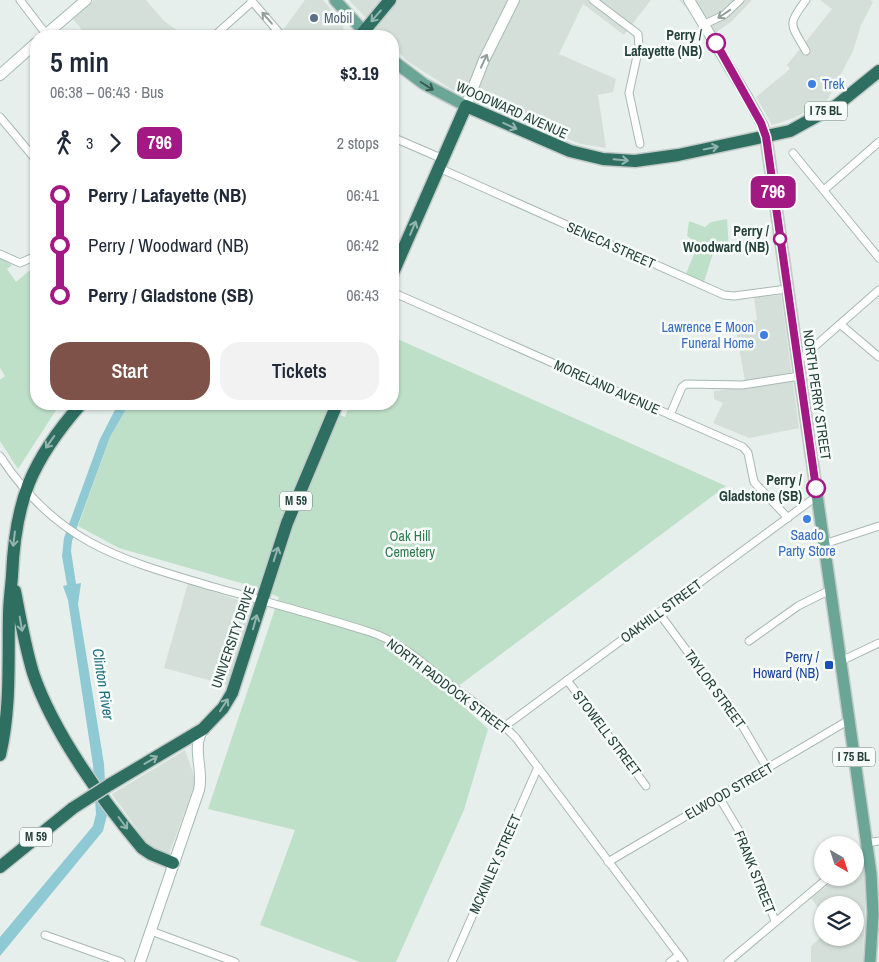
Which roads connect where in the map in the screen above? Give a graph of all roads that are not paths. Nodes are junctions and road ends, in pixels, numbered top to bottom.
1 (20, 0) edge
2 (86, 0) edge
3 (335, 0) edge
4 (390, 0) edge
5 (514, 0) edge
6 (593, 0) edge
7 (689, 0) edge
8 (740, 0) edge
9 (806, 0) edge
10 (251, 1) edge
11 (705, 24) junction
12 (41, 30) edge
13 (51, 30) edge
14 (220, 30) edge
15 (277, 30) edge
16 (360, 30) edge
17 (368, 30) edge
18 (30, 48) edge
19 (806, 51) dead end
20 (399, 65) edge
21 (2, 70) edge
22 (879, 71) edge
23 (466, 106) junction
24 (0, 117) edge
25 (766, 137) junction
26 (399, 141) edge
27 (879, 142) edge
28 (640, 144) dead end
29 (30, 153) edge
30 (793, 153) dead end
31 (441, 163) junction
32 (824, 190) junction
33 (0, 254) edge
34 (879, 258) edge
35 (30, 259) edge
36 (399, 259) edge
37 (787, 289) junction
38 (879, 290) edge
39 (399, 295) edge
40 (840, 324) junction
41 (879, 357) edge
42 (798, 361) junction
43 (800, 376) junction
44 (76, 410) edge
45 (334, 410) edge
46 (670, 415) junction
47 (0, 456) edge
48 (25, 490) junction
49 (817, 496) junction
50 (788, 518) junction
51 (879, 526) edge
52 (824, 544) junction
53 (12, 576) junction
54 (830, 590) junction
55 (262, 601) junction
56 (659, 613) junction
57 (749, 641) dead end
58 (879, 643) edge
59 (841, 661) junction
60 (567, 680) junction
61 (849, 720) junction
62 (504, 726) junction
63 (203, 729) junction
64 (0, 755) edge
65 (538, 767) junction
66 (767, 768) junction
67 (646, 786) dead end
68 (719, 797) junction
69 (879, 841) edge
70 (867, 846) junction
71 (864, 849) edge
72 (608, 862) junction
73 (174, 863) junction
74 (0, 868) edge
75 (818, 886) edge
76 (775, 921) junction
77 (876, 926) edge
78 (151, 931) junction
79 (45, 935) dead end
80 (679, 955) junction
81 (121, 962) edge
82 (140, 962) edge
83 (235, 962) edge
84 (452, 962) edge
85 (670, 962) edge
86 (684, 962) edge
87 (728, 962) edge
88 (870, 962) edge

1 - 12 street
2 - 13 street
3 - 16 main road
4 -> 17 highway
23 -> 5 street
6 - 28 street
7 - 11 street, NORTH PERRY STREET
8 -> 11 street
9 - 19 street
10 - 14 street
15 -> 10 street
11 - 25 street, NORTH PERRY STREET
18 - 21 street
20 -> 23 main road, WOODWARD AVENUE / I 75 BL
22 - 25 highway, WOODWARD AVENUE / I 75 BL
23 -> 25 highway, WOODWARD AVENUE / I 75 BL
23 - 31 highway
24 - 29 street
25 - 37 main road, NORTH PERRY STREET / I 75 BL
26 - 31 street, SENECA STREET
27 - 32 street
30 - 32 street
36 -> 31 highway
31 - 37 street, SENECA STREET
32 - 34 street
33 - 35 street
37 - 42 main road, NORTH PERRY STREET / I 75 BL
38 - 40 street
39 - 46 street, MORELAND AVENUE
40 - 41 street
40 - 42 street
42 - 43 main road, NORTH PERRY STREET / I 75 BL
43 - 46 street
43 - 49 main road, NORTH PERRY STREET / I 75 BL
44 -> 48 highway
55 -> 45 highway, UNIVERSITY DRIVE / M 59
46 - 50 street, MORELAND AVENUE
47 - 48 street, NORTH PADDOCK STREET
48 -> 53 highway
48 - 55 street, NORTH PADDOCK STREET
49 - 50 street, OAKHILL STREET
49 - 52 main road, NORTH PERRY STREET / I 75 BL
50 - 56 street, OAKHILL STREET
51 - 52 street
52 - 54 main road, NORTH PERRY STREET / I 75 BL
53 - 64 highway
53 -> 73 highway
54 - 57 street
54 - 59 main road, NORTH PERRY STREET / I 75 BL
55 - 62 street, NORTH PADDOCK STREET
63 -> 55 highway, UNIVERSITY DRIVE / M 59
56 - 60 street, OAKHILL STREET
56 - 66 street, TAYLOR STREET
58 - 59 street
59 - 61 main road, NORTH PERRY STREET / I 75 BL
60 - 62 street, OAKHILL STREET
60 - 67 street, STOWELL STREET
61 - 66 street, ELWOOD STREET
61 - 70 main road, NORTH PERRY STREET / I 75 BL
62 - 65 street, NORTH PADDOCK STREET
63 - 73 street
74 -> 63 highway, M 59, bridge
65 - 72 street, NORTH PADDOCK STREET
65 - 84 street, MCKINLEY STREET
66 - 68 street, ELWOOD STREET
68 - 72 street, ELWOOD STREET
68 - 76 street, FRANK STREET
69 - 70 street
70 - 71 street
70 - 77 main road, NORTH PERRY STREET / I 75 BL
72 - 80 street, NORTH PADDOCK STREET
73 - 78 street
75 - 76 street
76 - 87 street
77 - 88 main road, NORTH PERRY STREET / I 75 BL
78 - 82 street
78 - 83 street
79 - 81 street
80 - 85 street
80 - 86 street, NORTH PADDOCK STREET

